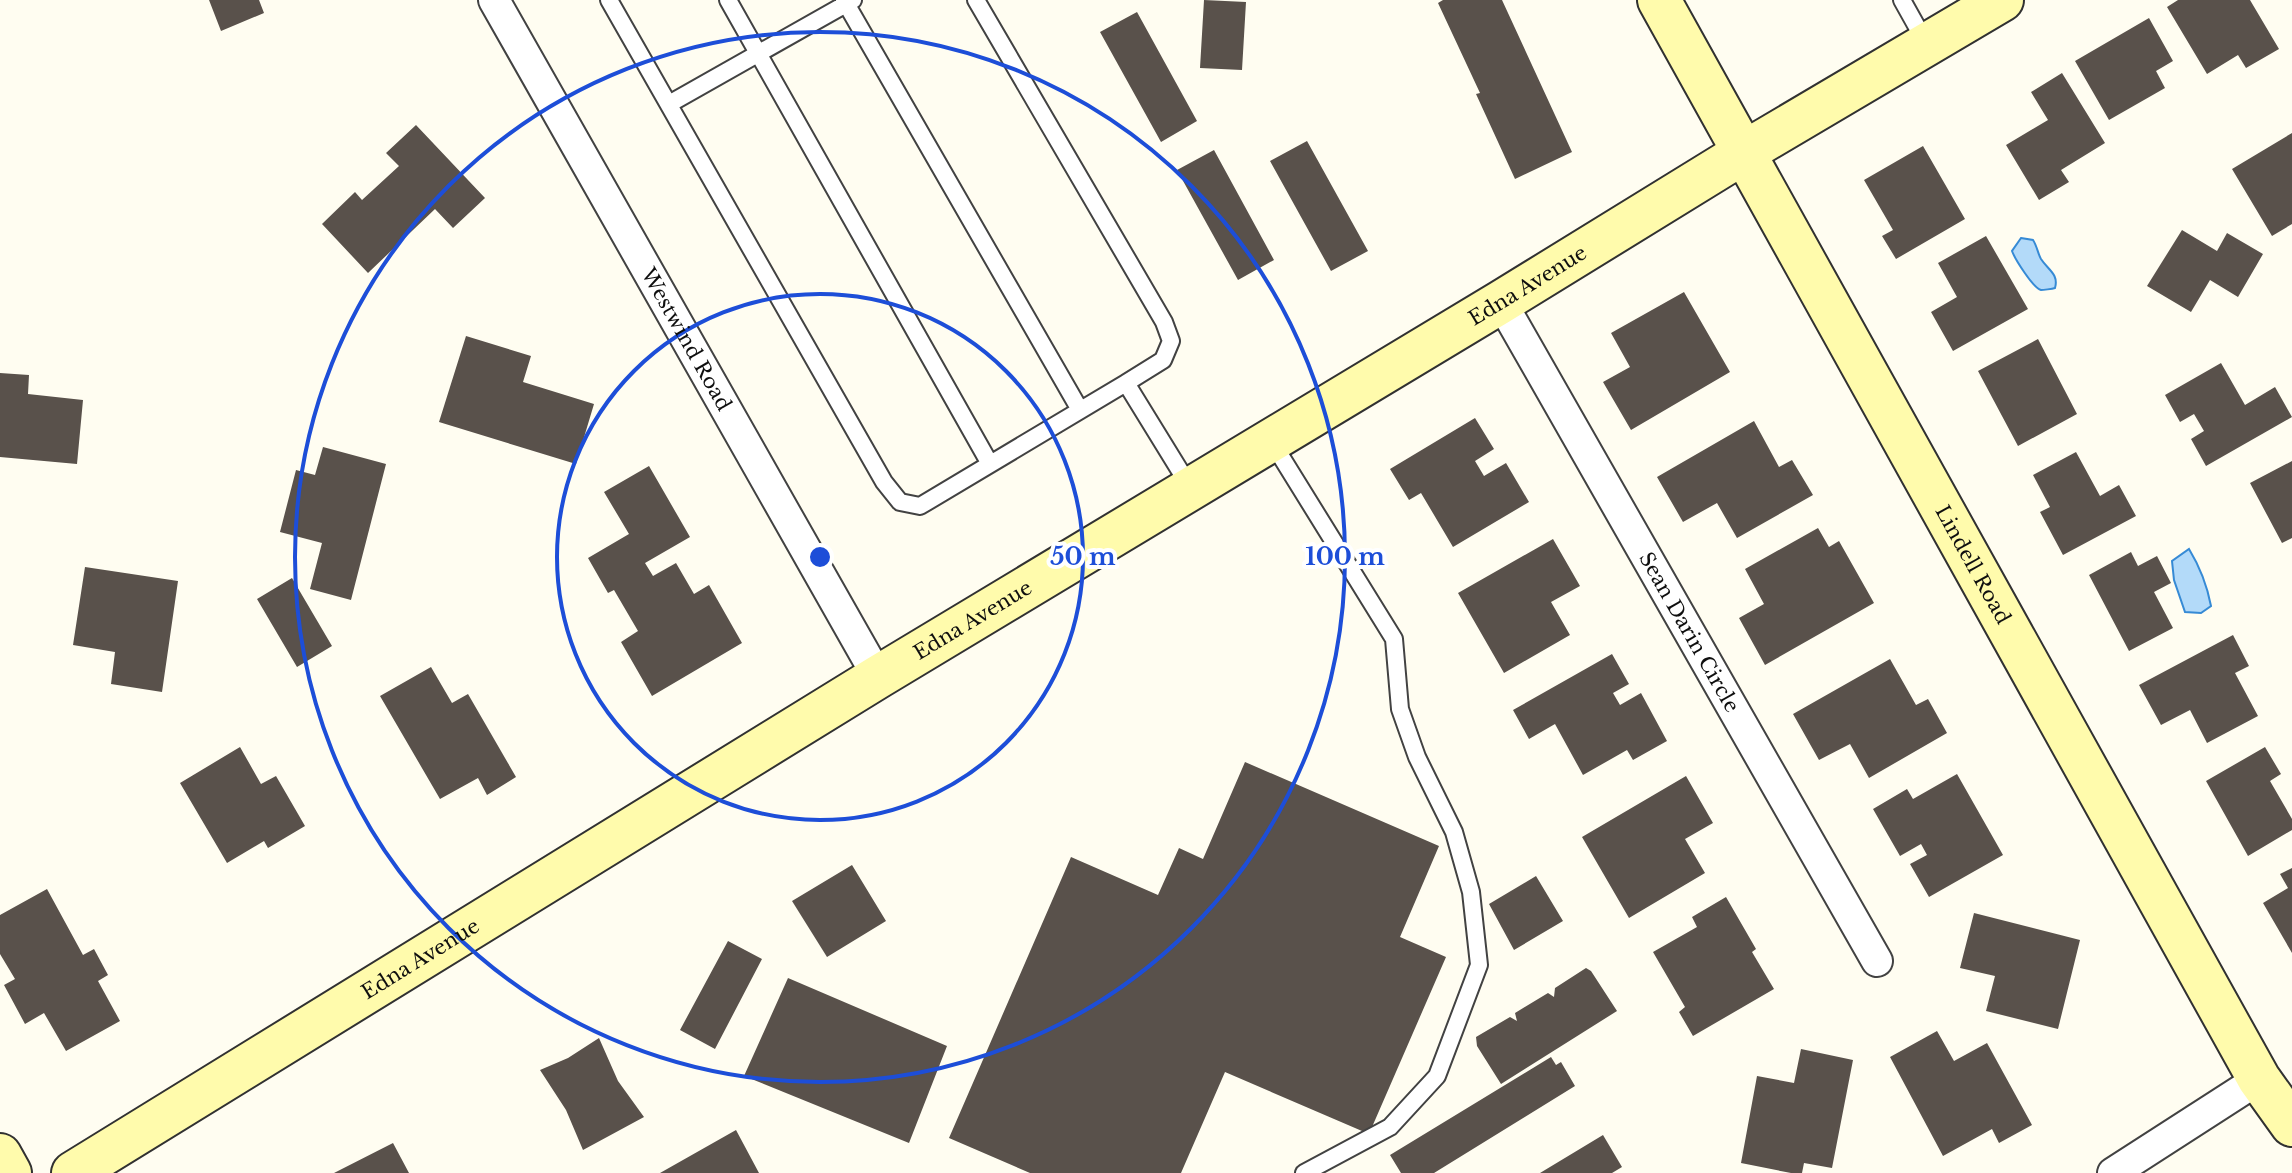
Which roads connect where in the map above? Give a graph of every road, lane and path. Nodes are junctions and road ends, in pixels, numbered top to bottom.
1 (494, 0) edge
2 (609, 0) edge
3 (728, 0) edge
4 (976, 0) edge
5 (1659, 0) edge
6 (1902, 0) edge
7 (2002, 0) edge
8 (848, 1) edge
9 (1927, 44) junction
10 (759, 53) junction
11 (669, 104) junction
12 (1743, 153) junction
13 (1501, 302) junction
14 (1126, 383) junction
15 (1080, 410) junction
16 (1271, 440) junction
17 (990, 464) junction
18 (1191, 489) junction
19 (878, 677) junction
20 (1877, 961) dead end
21 (2259, 1079) junction
22 (2292, 1125) edge
23 (0, 1155) edge
24 (10, 1173) edge
25 (73, 1173) edge
26 (1304, 1173) edge
27 (2113, 1173) edge

1 - 19 street, Westwind Road
2 - 11 lane
3 - 10 lane
4 - 14 lane
5 - 12 street, Lindell Road
6 - 9 lane
7 - 9 street, Edna Avenue
8 - 10 lane
8 - 15 lane
9 - 12 street, Edna Avenue
10 - 11 lane
10 - 17 lane
11 - 17 lane
12 - 13 street, Edna Avenue
12 - 21 street, Lindell Road
13 - 16 street, Edna Avenue
13 - 20 street, Sean Darin Circle
14 - 15 lane
14 - 18 lane
15 - 17 lane
16 - 18 street, Edna Avenue
16 - 26 lane
18 - 19 street, Edna Avenue
19 - 25 street, Edna Avenue
21 - 22 street, Lindell Road
21 - 27 street
23 - 24 street

